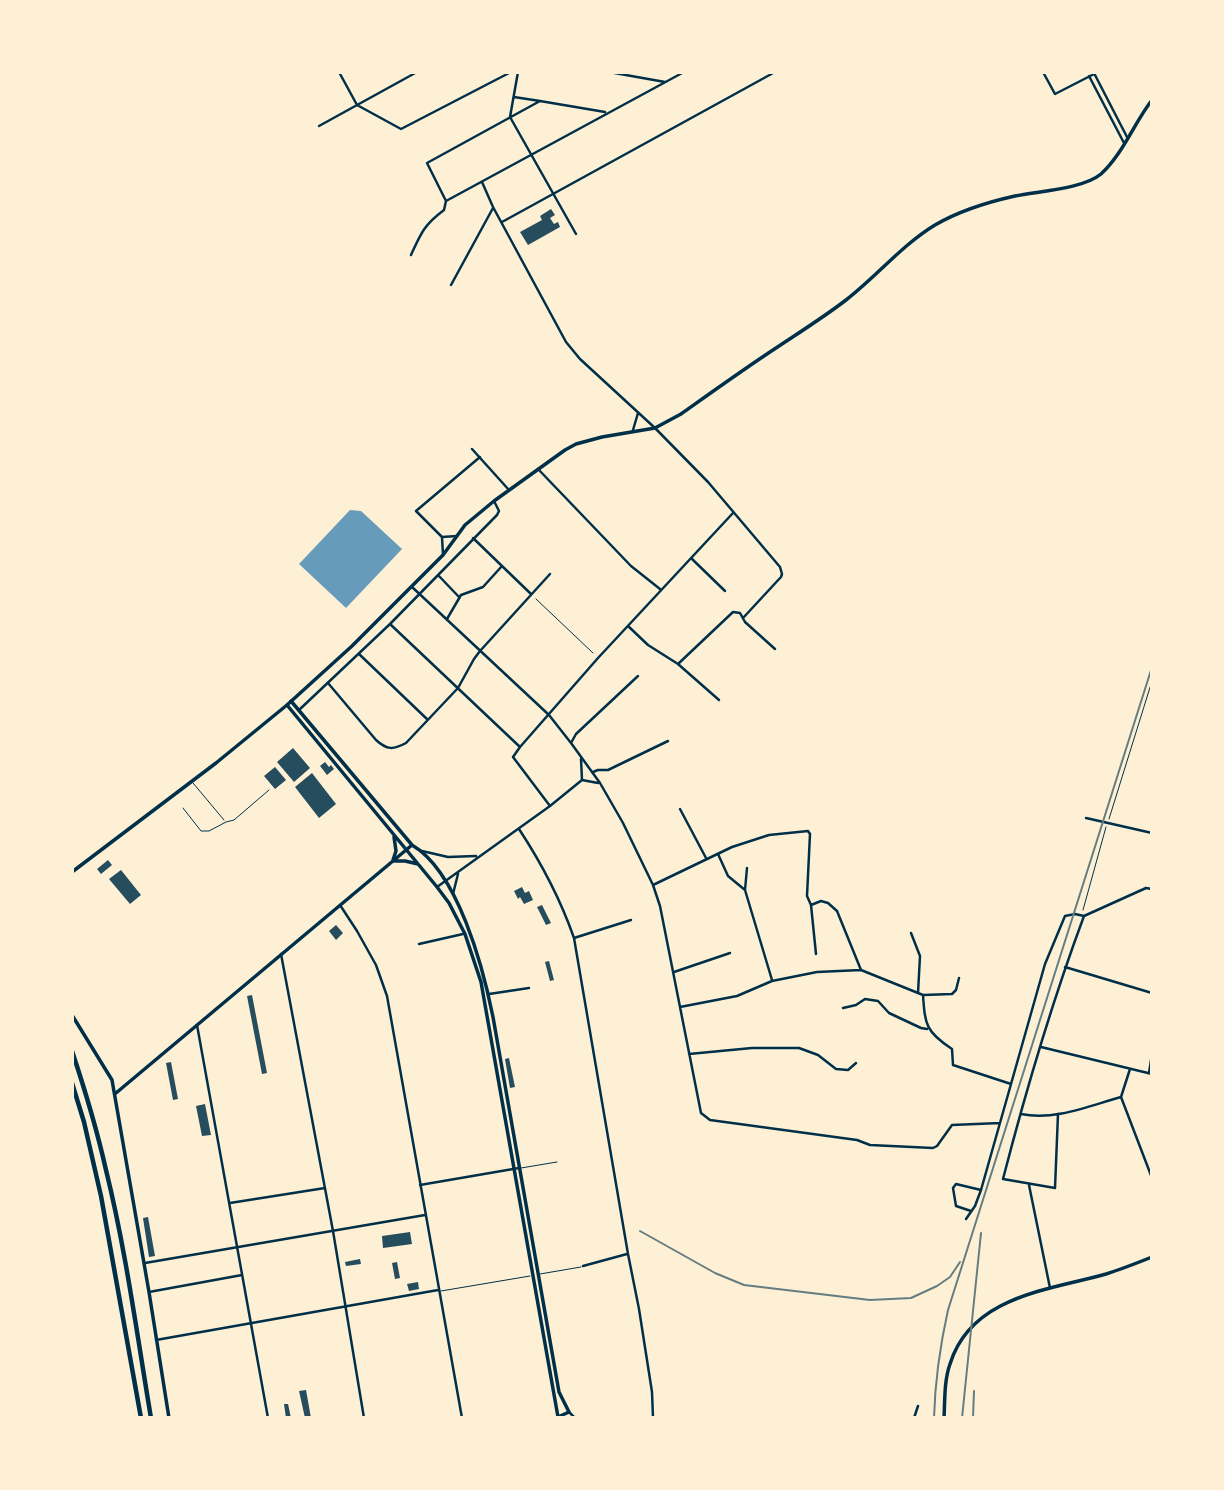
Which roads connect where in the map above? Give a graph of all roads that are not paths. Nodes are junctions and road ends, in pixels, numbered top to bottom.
1 (338, 72) edge
2 (417, 72) edge
3 (511, 72) edge
4 (518, 72) edge
5 (610, 72) edge
6 (684, 72) edge
7 (775, 72) edge
8 (1043, 72) edge
9 (1096, 73) edge
10 (1089, 76) junction
11 (665, 82) junction
12 (514, 97) junction
13 (1152, 100) edge
14 (540, 101) junction
15 (357, 105) junction
16 (608, 113) junction
17 (510, 117) junction
18 (318, 126) dead end
19 (1127, 137) junction
20 (1124, 143) junction
21 (531, 154) junction
22 (482, 182) junction
23 (553, 194) junction
24 (446, 201) junction
25 (493, 207) junction
26 (501, 222) junction
27 (576, 234) dead end
28 (411, 255) dead end
29 (451, 285) dead end
30 (638, 413) junction
31 (655, 428) junction
32 (633, 432) junction
33 (472, 449) dead end
34 (480, 457) junction
35 (538, 469) junction
36 (509, 490) junction
37 (494, 501) junction
38 (733, 513) junction
39 (442, 537) junction
40 (457, 537) junction
41 (473, 538) junction
42 (443, 555) junction
43 (691, 558) junction
44 (502, 566) junction
45 (550, 574) dead end
46 (438, 575) junction
47 (412, 586) junction
48 (661, 590) junction
49 (725, 591) dead end
50 (420, 594) junction
51 (532, 595) junction
52 (459, 597) junction
53 (743, 618) junction
54 (447, 619) junction
55 (390, 624) junction
56 (628, 626) junction
57 (775, 649) dead end
58 (480, 651) junction
59 (359, 654) junction
60 (678, 664) junction
61 (638, 676) dead end
62 (328, 683) junction
63 (458, 688) junction
64 (719, 700) dead end
65 (291, 701) junction
66 (287, 705) junction
67 (299, 710) junction
68 (548, 715) junction
69 (429, 721) junction
70 (668, 741) dead end
71 (571, 743) junction
72 (520, 747) junction
73 (581, 756) junction
74 (345, 765) junction
75 (340, 769) junction
76 (593, 772) junction
77 (582, 780) junction
78 (192, 781) junction
79 (600, 783) junction
80 (269, 790) dead end
81 (550, 806) junction
82 (183, 808) dead end
83 (680, 809) dead end
84 (1086, 818) dead end
85 (226, 822) junction
86 (519, 829) junction
87 (1152, 833) edge
88 (394, 835) junction
89 (412, 845) junction
90 (407, 849) junction
91 (422, 851) junction
92 (718, 854) junction
93 (480, 856) junction
94 (707, 859) junction
95 (392, 861) junction
96 (420, 865) junction
97 (747, 868) dead end
98 (458, 871) junction
99 (72, 872) edge
100 (445, 881) junction
101 (653, 885) junction
102 (437, 887) junction
103 (1152, 889) edge
104 (745, 890) junction
105 (453, 894) junction
106 (340, 905) junction
107 (811, 905) junction
108 (1083, 916) junction
109 (631, 920) dead end
110 (467, 933) junction
111 (911, 933) dead end
112 (574, 937) junction
113 (419, 944) dead end
114 (730, 953) dead end
115 (281, 954) junction
116 (816, 954) dead end
117 (1065, 967) junction
118 (862, 970) junction
119 (674, 972) junction
120 (959, 978) dead end
121 (772, 981) junction
122 (529, 988) dead end
123 (918, 993) junction
124 (1152, 993) edge
125 (489, 994) junction
126 (923, 995) junction
127 (680, 1007) junction
128 (843, 1008) dead end
129 (72, 1015) edge
130 (197, 1025) junction
131 (929, 1029) junction
132 (1041, 1046) junction
133 (72, 1051) edge
134 (689, 1054) junction
135 (1152, 1054) edge
136 (856, 1063) dead end
137 (1130, 1069) junction
138 (1151, 1074) edge
139 (72, 1083) edge
140 (1011, 1084) junction
141 (115, 1094) junction
142 (1121, 1097) junction
143 (1020, 1114) junction
144 (1058, 1114) junction
145 (1000, 1123) junction
146 (557, 1162) dead end
147 (519, 1168) junction
148 (513, 1169) junction
149 (1152, 1178) edge
150 (420, 1185) junction
151 (1028, 1185) junction
152 (325, 1188) junction
153 (981, 1190) junction
154 (230, 1203) junction
155 (971, 1211) junction
156 (425, 1215) junction
157 (966, 1219) dead end
158 (332, 1231) junction
159 (238, 1247) junction
160 (534, 1252) junction
161 (528, 1253) junction
162 (628, 1254) junction
163 (1152, 1257) edge
164 (144, 1264) junction
165 (583, 1266) joint
166 (538, 1274) junction
167 (243, 1275) junction
168 (532, 1275) junction
169 (1050, 1288) junction
170 (439, 1291) junction
171 (149, 1292) junction
172 (345, 1306) junction
173 (251, 1323) junction
174 (156, 1340) junction
175 (918, 1406) dead end
176 (569, 1412) junction
177 (141, 1418) edge
178 (151, 1418) edge
179 (169, 1418) edge
180 (268, 1418) edge
181 (364, 1418) edge
182 (461, 1418) edge
183 (557, 1418) edge
184 (575, 1418) edge
185 (653, 1418) edge
186 (914, 1418) edge
187 (944, 1418) edge

1 - 15 street
2 - 15 street
3 - 15 street
4 - 12 street
5 - 11 street
6 - 11 street
7 - 23 street
8 - 10 street
9 - 10 street
9 - 19 street
10 - 20 street
11 - 16 street
12 - 14 street
12 - 17 street
13 - 19 street
14 - 16 street
14 - 17 street
15 - 18 street
16 - 21 street
17 - 21 street
17 - 24 street
19 - 20 street
20 - 31 street
21 - 22 street
21 - 23 street
22 - 24 street
22 - 25 street
23 - 26 street
23 - 27 street
24 - 28 street
25 - 26 street
25 - 29 street
26 - 30 street
30 - 31 street
30 - 32 street
31 - 32 street
31 - 38 street
32 - 35 street
33 - 34 street
34 - 36 street
34 - 39 street
35 - 36 street
35 - 48 street
36 - 37 street
37 - 40 street
37 - 41 street
38 - 43 street
38 - 53 street
39 - 40 street
39 - 42 street
40 - 42 street
41 - 44 street
41 - 46 street
42 - 47 street
43 - 48 street
43 - 49 street
44 - 51 street
44 - 52 street
45 - 51 street
46 - 50 street
46 - 52 street
47 - 50 street
47 - 65 street
48 - 56 street
50 - 54 street
50 - 55 street
51 - 58 street
52 - 54 street
53 - 57 street
53 - 60 street
54 - 58 street
55 - 59 street
55 - 63 street
56 - 60 street
56 - 68 street
58 - 63 street
58 - 68 street
59 - 62 street
59 - 69 street
60 - 64 street
61 - 71 street
62 - 67 street
62 - 69 street
63 - 69 street
63 - 72 street
65 - 66 street
65 - 67 street
66 - 75 street
66 - 78 street
67 - 74 street
68 - 71 street
68 - 72 street
70 - 76 street
71 - 73 street
72 - 81 street
73 - 76 street
73 - 77 street
74 - 75 street
74 - 89 street
75 - 88 street
76 - 79 street
77 - 79 street
77 - 81 street
78 - 85 lane
78 - 99 street
79 - 101 street
80 - 85 lane
81 - 86 street
82 - 85 lane
83 - 94 street
84 - 87 street
86 - 93 street
86 - 112 street
88 - 90 street
88 - 95 street
89 - 90 street
89 - 91 street
90 - 95 street
90 - 96 street
91 - 93 street
91 - 100 street
92 - 94 street
92 - 104 street
92 - 107 street
93 - 98 street
94 - 101 street
95 - 96 street
95 - 106 street
96 - 102 street
97 - 104 street
98 - 100 street
98 - 105 street
100 - 102 street
100 - 105 street
101 - 119 street
102 - 110 street
103 - 108 street
104 - 121 street
105 - 110 street
106 - 115 street
106 - 150 street
107 - 116 street
107 - 118 street
108 - 117 street
108 - 140 street
109 - 112 street
110 - 113 street
110 - 125 street
110 - 148 street
111 - 123 street
112 - 162 street
114 - 119 street
115 - 130 street
115 - 152 street
117 - 124 street
117 - 132 street
118 - 121 street
118 - 123 street
119 - 127 street
120 - 126 street
121 - 127 street
122 - 125 street
123 - 126 street
125 - 147 street
126 - 131 street
127 - 134 street
128 - 131 street
129 - 141 street
130 - 141 street
130 - 154 street
131 - 140 street
132 - 137 street
132 - 143 street
133 - 178 highway
134 - 136 street
134 - 145 street
135 - 138 street
137 - 138 street
137 - 142 street
139 - 177 highway
140 - 145 street
141 - 164 street
142 - 144 street
142 - 149 street
143 - 144 street
143 - 151 street
144 - 151 street
145 - 153 street
146 - 147 lane
147 - 148 street
147 - 160 street
148 - 150 street
148 - 161 street
150 - 156 street
151 - 169 street
152 - 154 street
152 - 158 street
153 - 155 street
153 - 155 street
154 - 159 street
155 - 157 street
156 - 158 street
156 - 170 street
158 - 159 street
158 - 172 street
159 - 164 street
159 - 167 street
160 - 161 street
160 - 166 street
161 - 168 street
162 - 165 street
162 - 185 street
163 - 169 street
164 - 171 street
165 - 166 lane
166 - 168 street
166 - 176 street
167 - 171 street
167 - 173 street
168 - 170 lane
168 - 183 street
169 - 187 street
170 - 172 street
170 - 182 street
171 - 174 street
172 - 173 street
172 - 181 street
173 - 174 street
173 - 180 street
174 - 179 street
175 - 186 street
176 - 183 street
176 - 184 street

